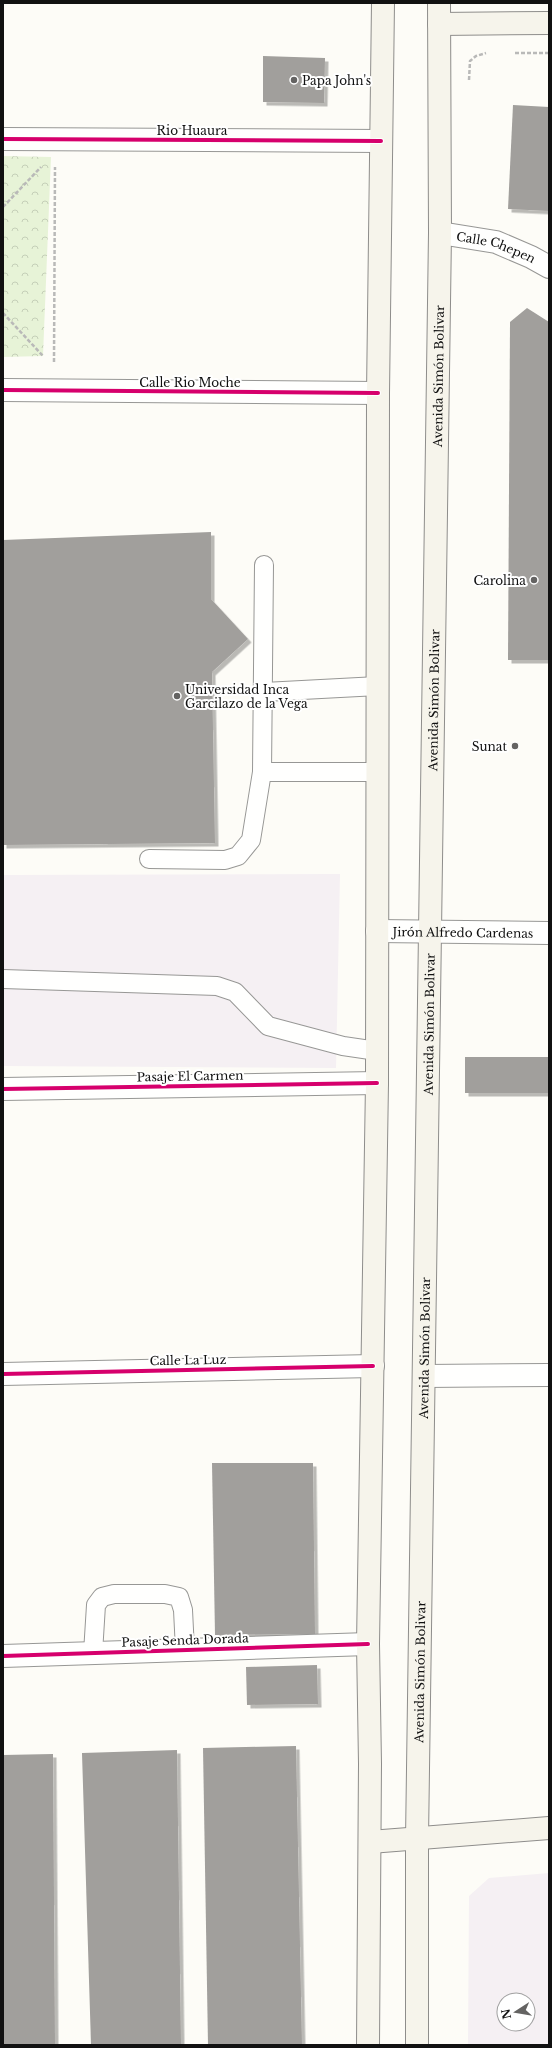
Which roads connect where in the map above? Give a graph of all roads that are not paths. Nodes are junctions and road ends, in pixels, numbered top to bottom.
1 (383, 3) edge
2 (439, 3) edge
3 (549, 23) edge
4 (439, 24) junction
5 (3, 139) edge
6 (381, 141) junction
7 (440, 233) junction
8 (549, 268) edge
9 (3, 390) edge
10 (378, 393) junction
11 (264, 565) dead end
12 (378, 686) junction
13 (264, 692) junction
14 (262, 772) junction
15 (378, 772) junction
16 (149, 860) dead end
17 (377, 932) junction
18 (431, 932) junction
19 (549, 933) edge
20 (3, 979) edge
21 (377, 1051) junction
22 (377, 1083) junction
23 (3, 1089) edge
24 (373, 1366) junction
25 (3, 1374) edge
26 (549, 1374) edge
27 (425, 1376) junction
28 (368, 1644) junction
29 (185, 1650) junction
30 (93, 1653) junction
31 (3, 1656) edge
32 (549, 1828) edge
33 (417, 1839) junction
34 (370, 1842) junction
35 (368, 2045) edge
36 (417, 2045) edge

1 - 6 main road
2 - 4 main road, Avenida Simón Bolivar
3 - 4 main road
4 - 7 main road, Avenida Simón Bolivar
5 - 6 street, Rio Huaura
6 - 10 main road
7 - 8 street, Calle Chepen
7 - 18 main road, Avenida Simón Bolivar
9 - 10 street, Calle Rio Moche
10 - 12 main road
11 - 13 lane
12 - 13 lane
12 - 15 main road
13 - 14 lane
14 - 15 lane
14 - 16 lane
15 - 17 main road
17 - 18 street, Jirón Alfredo Cardenas
17 - 21 main road
18 - 19 street, Jirón Alfredo Cardenas
18 - 27 main road, Avenida Simón Bolivar
20 - 21 lane
21 - 22 main road
22 - 23 street, Pasaje El Carmen
22 - 24 main road
24 - 25 street, Calle La Luz
24 - 28 main road
26 - 27 street
27 - 33 main road, Avenida Simón Bolivar
28 - 29 street, Pasaje Senda Dorada
28 - 34 main road
29 - 30 street, Pasaje Senda Dorada
29 - 30 lane
30 - 31 street, Pasaje Senda Dorada
32 - 33 main road
33 - 34 main road
33 - 36 main road, Avenida Simón Bolivar
34 - 35 main road

